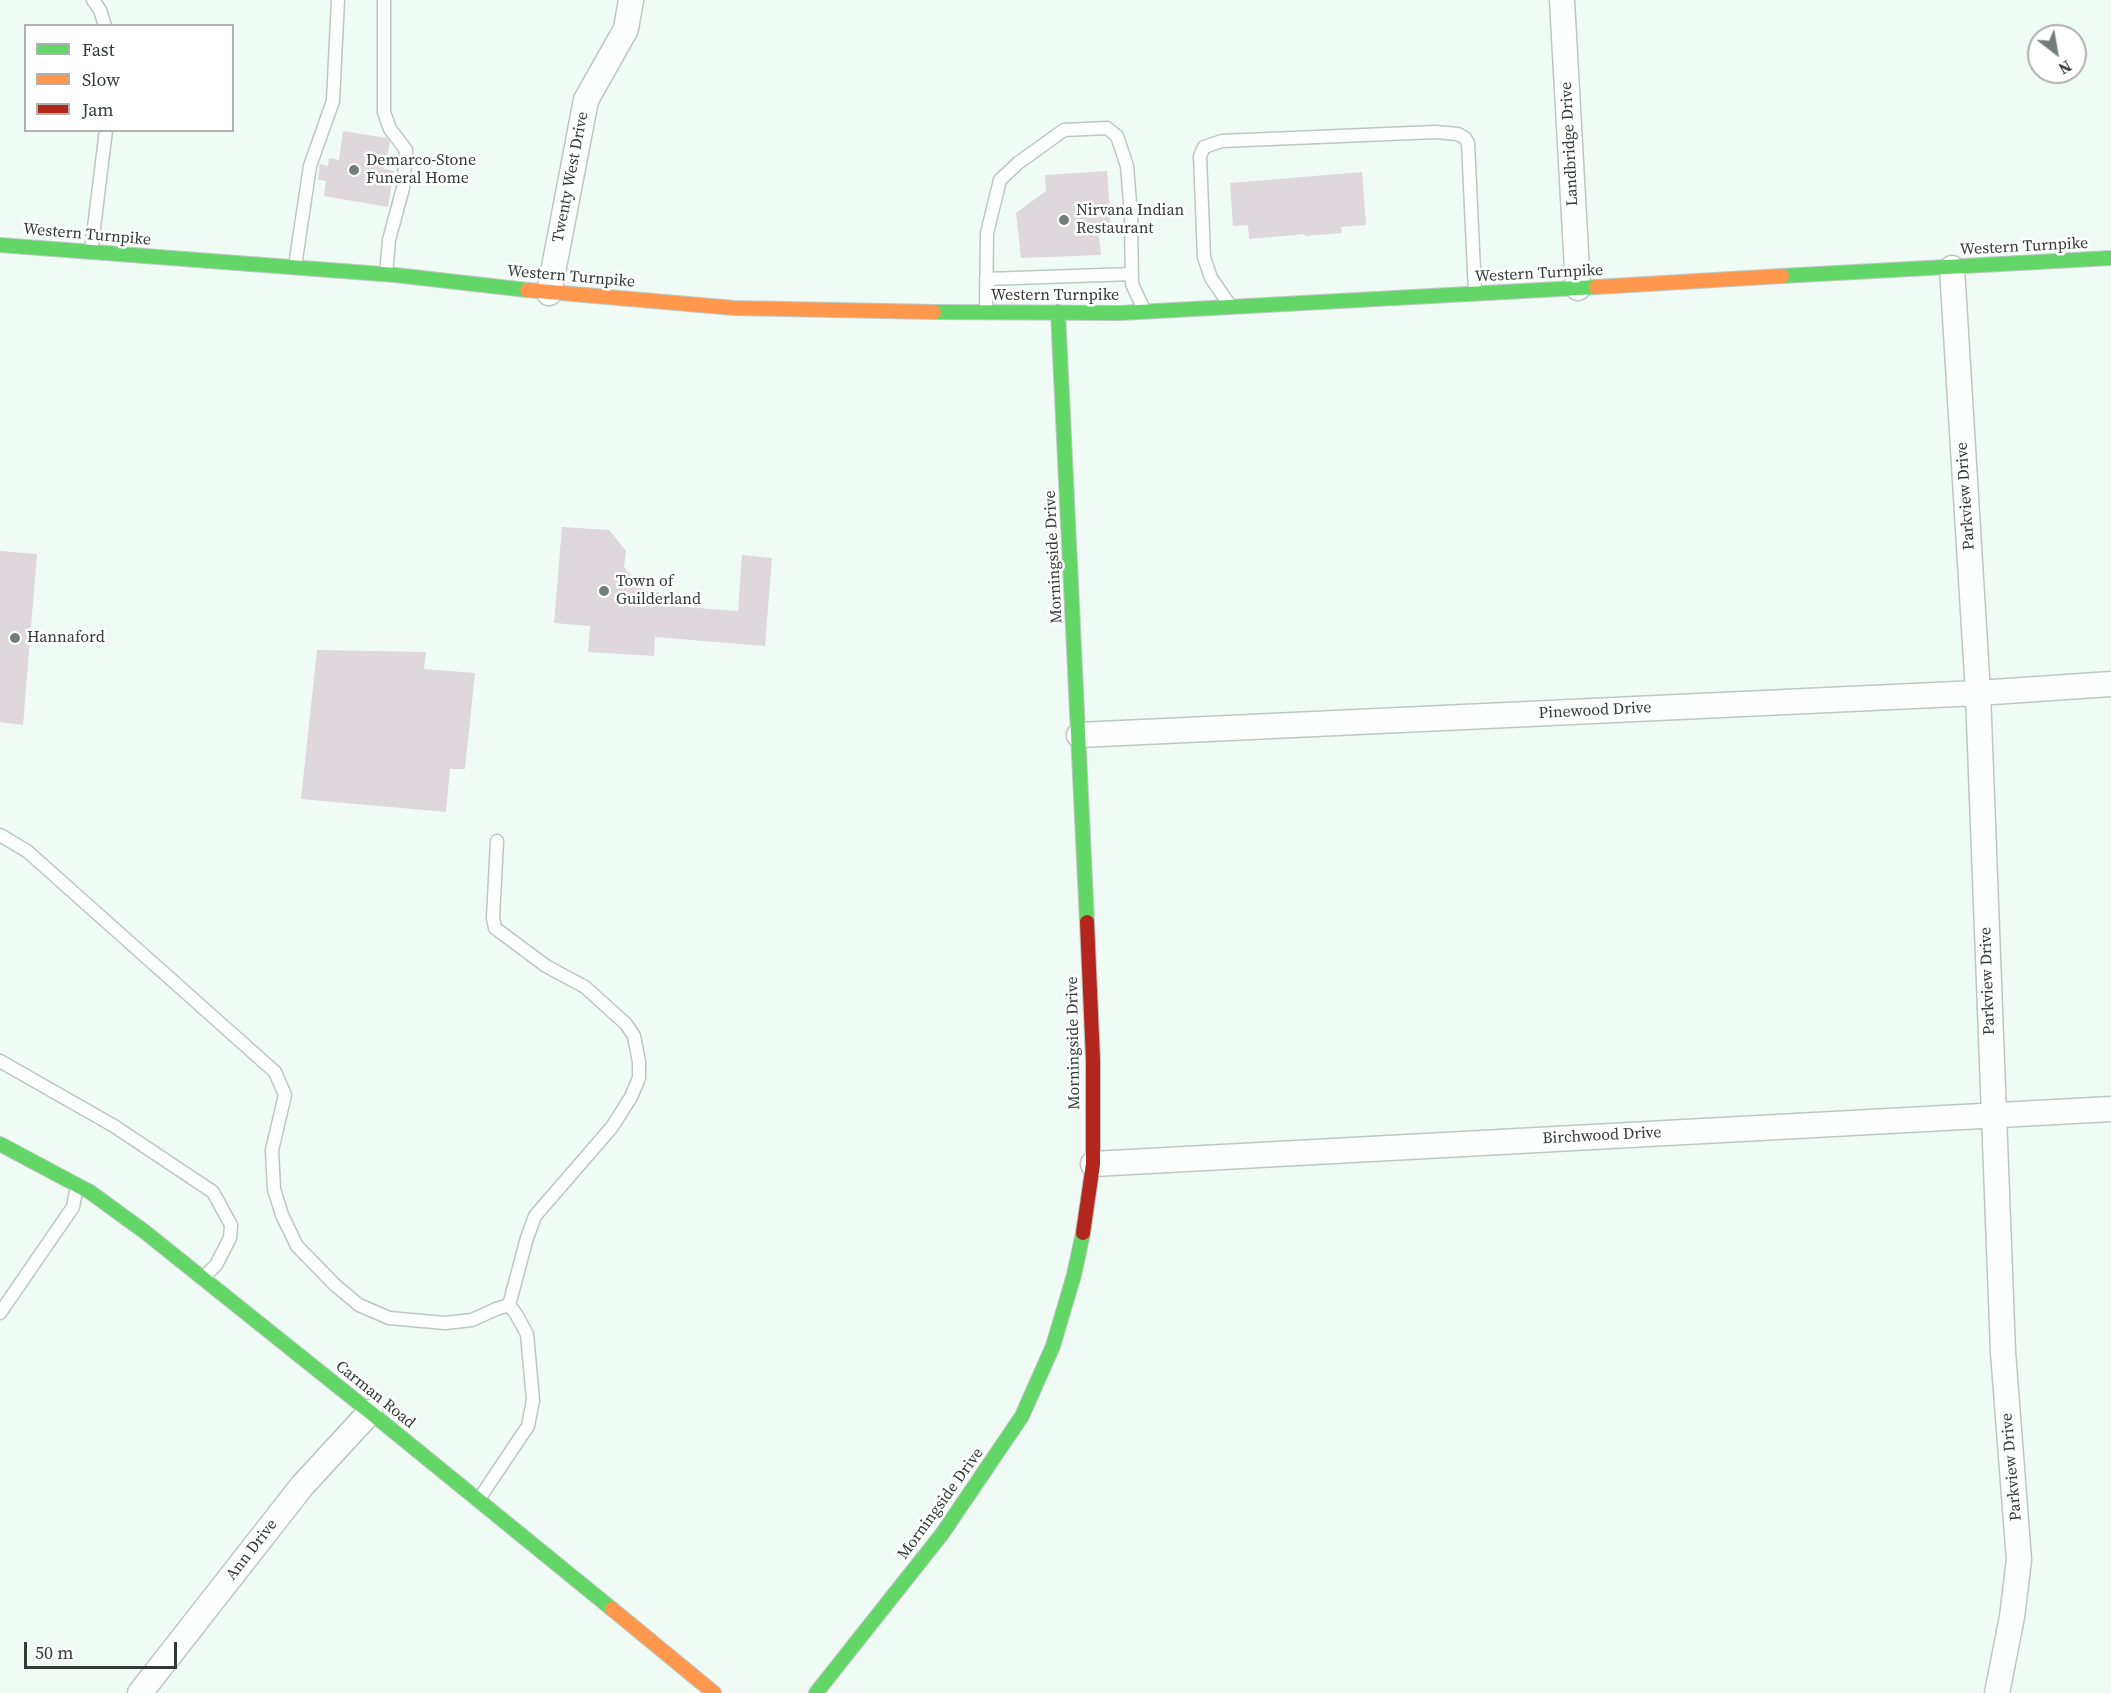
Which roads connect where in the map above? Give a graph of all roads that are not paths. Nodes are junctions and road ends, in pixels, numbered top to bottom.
1 (93, 0) edge
2 (338, 0) edge
3 (384, 0) edge
4 (631, 0) edge
5 (1562, 0) edge
6 (104, 24) edge
7 (106, 132) edge
8 (0, 245) edge
9 (90, 253) junction
10 (2111, 258) edge
11 (295, 268) junction
12 (1952, 268) junction
13 (1132, 274) junction
14 (386, 275) junction
15 (989, 283) junction
16 (1578, 288) junction
17 (549, 292) junction
18 (1475, 294) junction
19 (1232, 307) junction
20 (986, 312) junction
21 (1059, 312) junction
22 (1144, 312) junction
23 (2111, 684) edge
24 (1978, 693) junction
25 (1079, 735) junction
26 (0, 835) edge
27 (497, 841) dead end
28 (0, 1061) edge
29 (2111, 1109) edge
30 (1993, 1114) junction
31 (0, 1144) edge
32 (1093, 1164) junction
33 (77, 1185) junction
34 (203, 1278) junction
35 (508, 1305) junction
36 (0, 1313) edge
37 (370, 1412) junction
38 (478, 1500) junction
39 (140, 1693) edge
40 (714, 1693) edge
41 (816, 1693) edge
42 (1997, 1693) edge

1 - 6 lane
2 - 11 lane
3 - 14 lane
4 - 17 street, Twenty West Drive
5 - 16 street, Landbridge Drive
7 - 9 lane
8 - 9 main road, Western Turnpike
9 - 11 main road, Western Turnpike
10 - 12 main road, Western Turnpike
11 - 14 main road, Western Turnpike
12 - 16 main road, Western Turnpike
12 - 24 street, Parkview Drive
13 - 15 lane
13 - 15 lane
13 - 22 lane
14 - 17 main road, Western Turnpike
15 - 20 lane
16 - 18 main road, Western Turnpike
17 - 20 main road, Western Turnpike
18 - 19 main road, Western Turnpike
18 - 19 lane
19 - 22 main road, Western Turnpike
20 - 21 main road, Western Turnpike
21 - 22 main road, Western Turnpike
21 - 25 main road, Morningside Drive
23 - 24 street, Pinewood Drive
24 - 25 street, Pinewood Drive
24 - 30 street, Parkview Drive
25 - 32 main road, Morningside Drive
26 - 35 lane
27 - 35 lane
28 - 34 lane
29 - 30 street, Birchwood Drive
30 - 32 street, Birchwood Drive
30 - 42 street, Parkview Drive
31 - 33 main road, Carman Road
32 - 41 main road, Morningside Drive
33 - 34 main road, Carman Road
33 - 36 lane
34 - 37 main road, Carman Road
35 - 38 lane
37 - 38 main road, Carman Road
37 - 39 street, Ann Drive
38 - 40 main road, Carman Road

